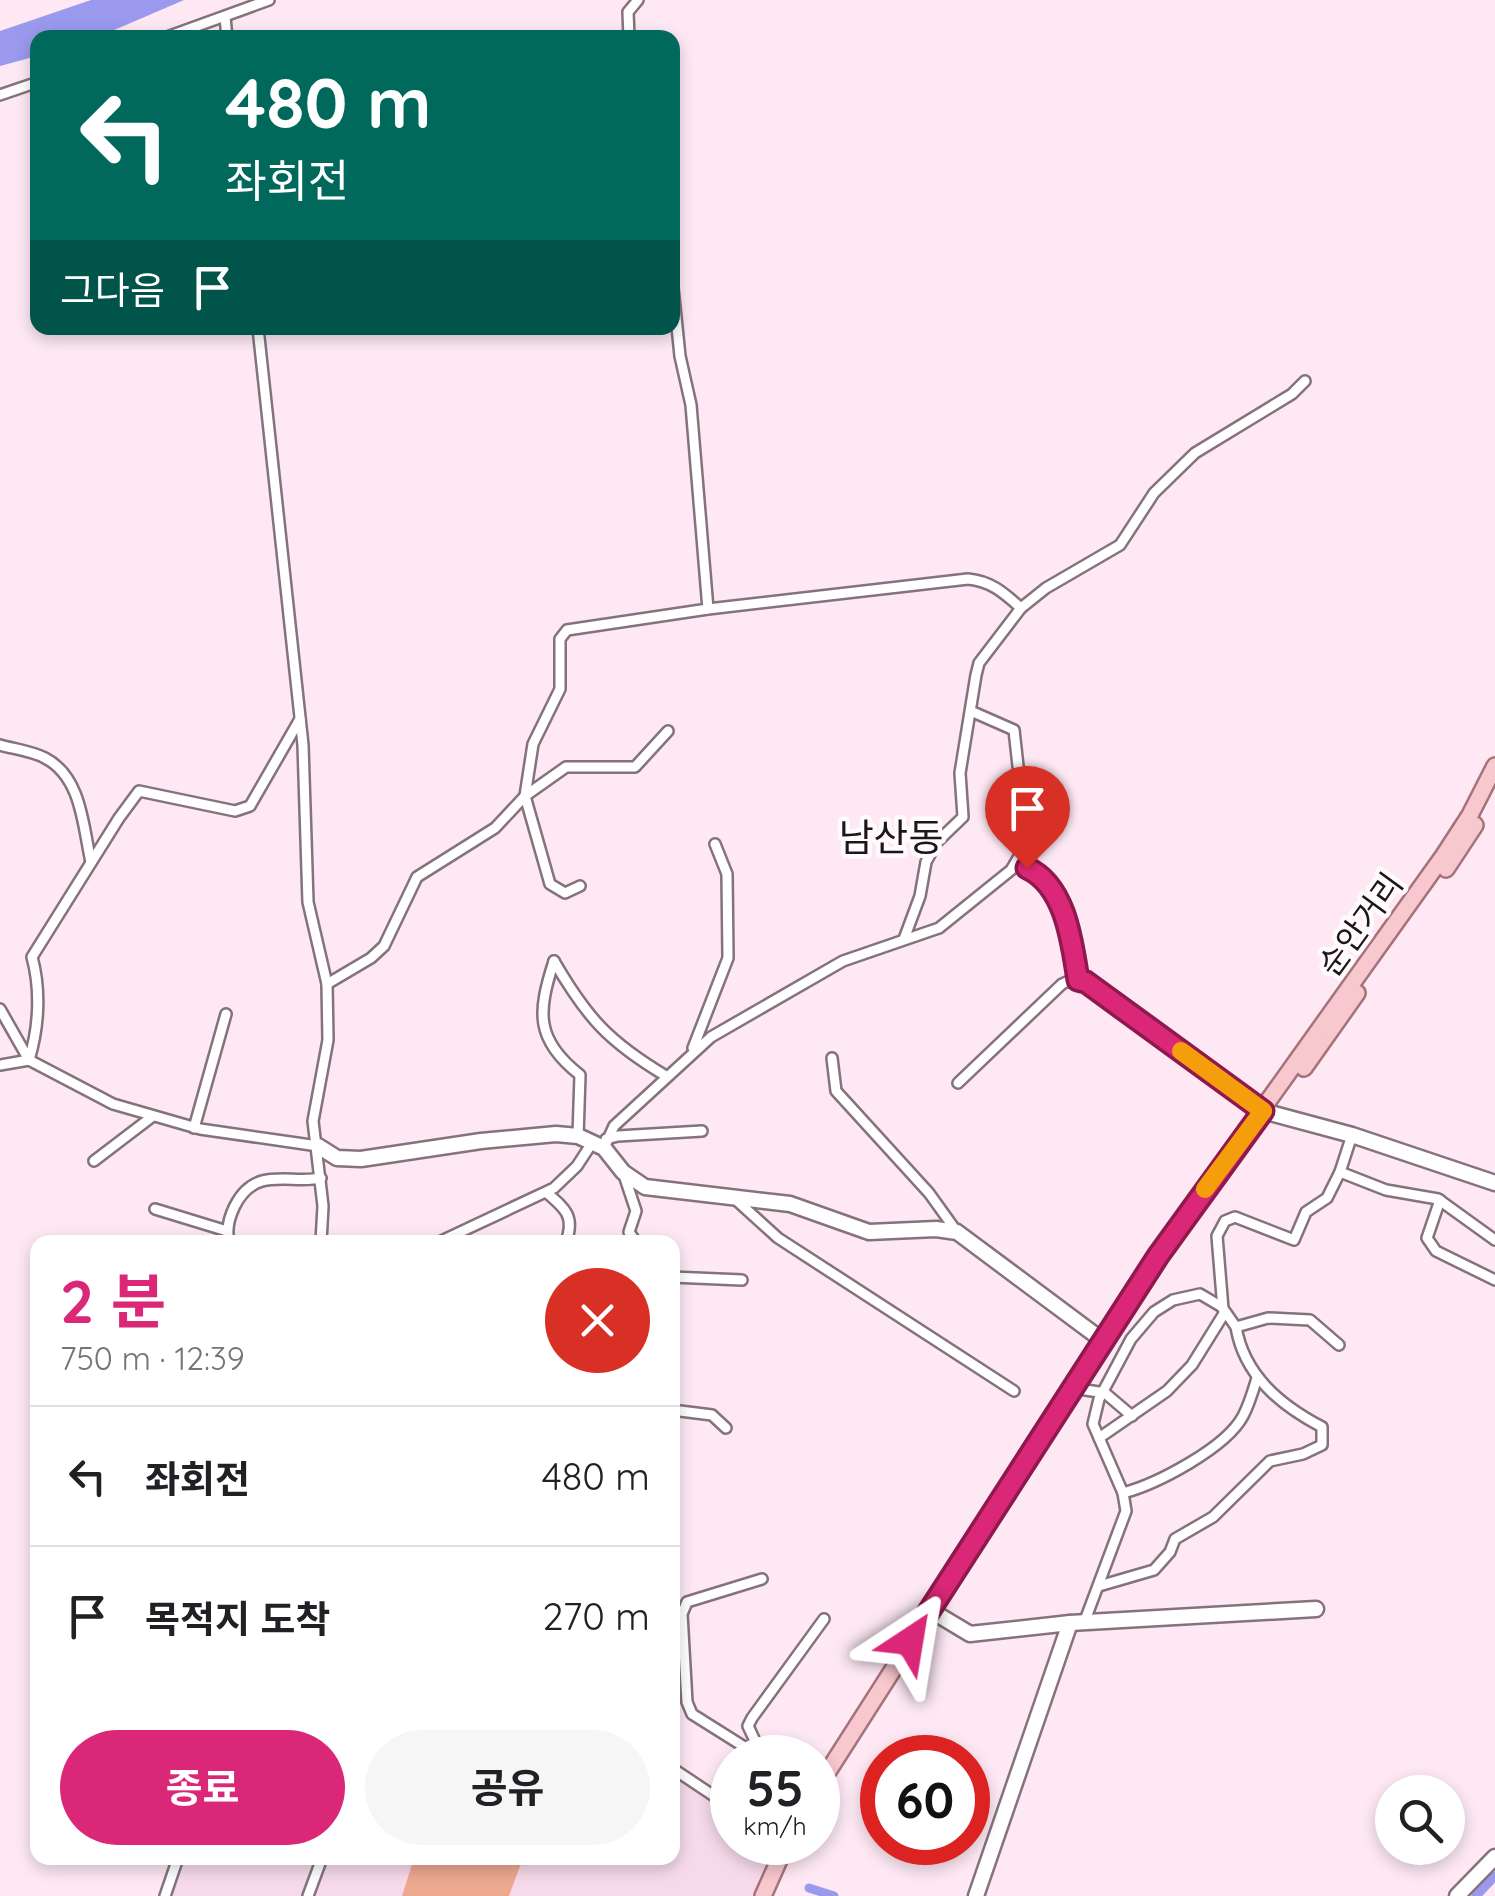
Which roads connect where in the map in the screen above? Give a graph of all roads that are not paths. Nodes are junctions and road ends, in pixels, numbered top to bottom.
1 (269, 0) edge
2 (638, 0) edge
3 (225, 16) junction
4 (186, 30) edge
5 (226, 30) edge
6 (629, 30) edge
7 (30, 85) edge
8 (0, 95) edge
9 (259, 335) edge
10 (678, 335) edge
11 (1305, 380) dead end
12 (708, 608) junction
13 (1021, 608) junction
14 (972, 712) junction
15 (300, 719) junction
16 (668, 731) dead end
17 (0, 744) edge
18 (1495, 766) edge
19 (1495, 788) edge
20 (526, 796) junction
21 (715, 844) dead end
22 (90, 862) junction
23 (1015, 864) junction
24 (580, 886) dead end
25 (904, 939) junction
26 (1078, 980) junction
27 (326, 984) junction
28 (0, 1009) edge
29 (226, 1014) dead end
30 (692, 1050) junction
31 (832, 1058) dead end
32 (29, 1060) junction
33 (0, 1065) edge
34 (666, 1076) junction
35 (958, 1082) dead end
36 (1263, 1111) junction
37 (153, 1116) junction
38 (194, 1128) junction
39 (702, 1131) dead end
40 (1352, 1136) junction
41 (595, 1142) junction
42 (318, 1146) junction
43 (94, 1161) dead end
44 (623, 1172) junction
45 (1340, 1172) junction
46 (321, 1178) junction
47 (1495, 1183) edge
48 (547, 1193) junction
49 (735, 1198) junction
50 (1440, 1200) junction
51 (155, 1210) dead end
52 (957, 1232) junction
53 (223, 1235) edge
54 (228, 1235) edge
55 (321, 1235) edge
56 (454, 1235) edge
57 (568, 1235) edge
58 (630, 1235) edge
59 (1495, 1240) edge
60 (680, 1277) edge
61 (742, 1280) dead end
62 (1495, 1280) edge
63 (1224, 1311) junction
64 (1236, 1327) junction
65 (1102, 1340) junction
66 (1339, 1345) dead end
67 (1257, 1378) junction
68 (1073, 1388) junction
69 (1014, 1391) dead end
70 (1105, 1393) junction
71 (680, 1411) edge
72 (1132, 1416) junction
73 (726, 1428) dead end
74 (1100, 1438) junction
75 (1124, 1493) junction
76 (762, 1579) dead end
77 (1099, 1586) junction
78 (1316, 1609) dead end
79 (930, 1610) junction
80 (824, 1619) dead end
81 (1077, 1623) junction
82 (725, 1735) edge
83 (752, 1735) edge
84 (840, 1752) edge
85 (680, 1773) edge
86 (710, 1793) edge
87 (1495, 1857) edge
88 (176, 1865) edge
89 (319, 1865) edge
90 (777, 1865) edge
91 (165, 1896) edge
92 (308, 1896) edge
93 (763, 1896) edge
94 (976, 1896) edge
95 (1457, 1896) edge

1 - 3 street
2 - 6 street
3 - 4 street
3 - 5 street
7 - 8 street
9 - 15 street
10 - 12 street
11 - 13 street
12 - 13 street
12 - 20 street
13 - 14 street
14 - 23 street
14 - 25 street
15 - 22 street
15 - 27 street
16 - 20 street
17 - 22 street
18 - 36 main road, 순안거리
19 - 36 main road, 순안거리
20 - 24 street
20 - 27 street
21 - 30 street
22 - 32 street
23 - 25 street
23 - 26 street
25 - 30 street
26 - 35 street
26 - 36 street
27 - 42 street
28 - 32 street
29 - 38 street
30 - 34 street
31 - 52 street
32 - 33 street
32 - 37 street
34 - 41 street
34 - 41 street
36 - 40 street
36 - 65 main road, 순안거리
37 - 38 street
37 - 43 street
38 - 42 street
39 - 41 street
40 - 45 street
40 - 47 street
41 - 42 street
41 - 44 street
41 - 48 street
42 - 46 street
44 - 49 street
44 - 58 street
45 - 50 street
45 - 63 street
46 - 54 street
46 - 55 street
48 - 56 street
48 - 57 street
49 - 52 street
49 - 69 street
50 - 59 street
50 - 62 street
51 - 53 street
52 - 65 street
60 - 61 street
63 - 64 street
63 - 70 street
63 - 72 street
64 - 66 street
64 - 67 street
65 - 68 main road, 순안거리
67 - 75 street
67 - 77 street
68 - 70 street
68 - 79 main road, 순안거리
70 - 72 street
70 - 74 street
71 - 73 street
72 - 74 street
74 - 75 street
75 - 77 street
76 - 82 street
77 - 81 street
78 - 81 street
79 - 81 street
79 - 84 main road, 순안거리
80 - 83 street
81 - 94 street
85 - 86 street
87 - 95 street
88 - 91 street
89 - 92 street
90 - 93 main road

